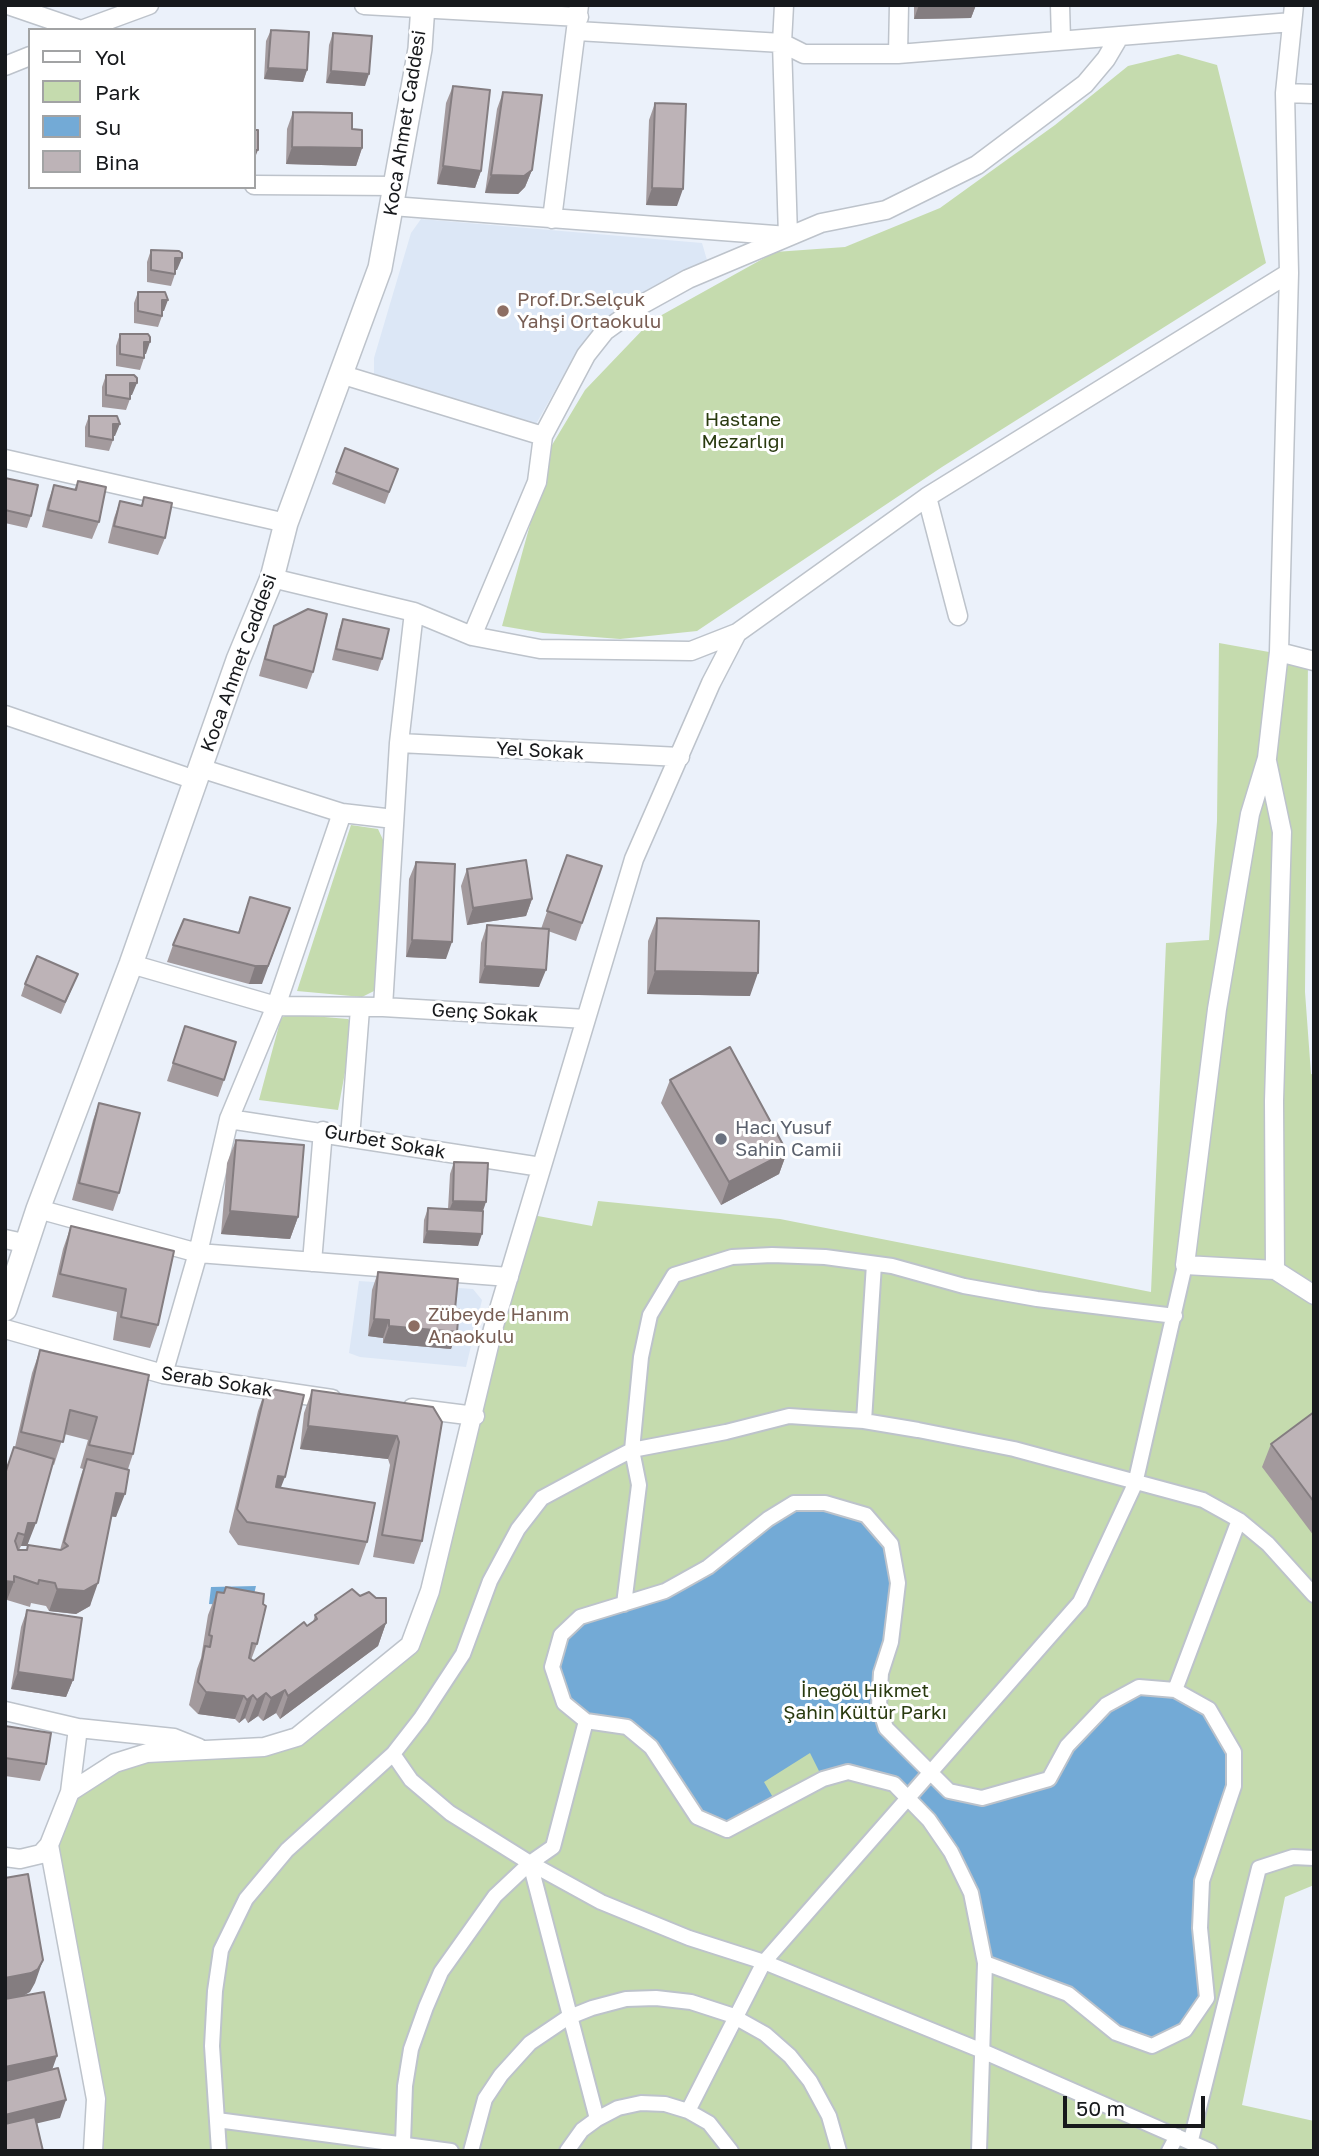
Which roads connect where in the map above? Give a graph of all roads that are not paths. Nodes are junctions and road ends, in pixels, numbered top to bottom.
1 (8, 5) edge
2 (149, 5) edge
3 (364, 5) edge
4 (784, 5) edge
5 (899, 5) edge
6 (1060, 5) edge
7 (423, 6) edge
8 (1293, 14) edge
9 (578, 18) edge
10 (75, 28) edge
11 (86, 28) edge
12 (1119, 37) junction
13 (1061, 40) junction
14 (782, 43) junction
15 (898, 54) junction
16 (28, 57) edge
17 (5, 66) edge
18 (1285, 93) junction
19 (1314, 94) edge
20 (256, 185) edge
21 (394, 196) junction
22 (552, 219) junction
23 (788, 236) junction
24 (1289, 274) junction
25 (340, 374) junction
26 (543, 436) junction
27 (5, 459) edge
28 (928, 497) junction
29 (286, 523) junction
30 (272, 578) junction
31 (414, 612) junction
32 (958, 616) dead end
33 (737, 633) junction
34 (472, 636) junction
35 (1279, 652) junction
36 (1314, 661) edge
37 (5, 715) edge
38 (399, 743) junction
39 (680, 757) junction
40 (1266, 758) junction
41 (198, 774) junction
42 (342, 813) junction
43 (394, 818) junction
44 (131, 964) junction
45 (275, 1006) junction
46 (383, 1007) junction
47 (360, 1009) junction
48 (586, 1019) junction
49 (229, 1119) junction
50 (323, 1131) junction
51 (350, 1138) junction
52 (541, 1167) junction
53 (38, 1209) junction
54 (5, 1239) edge
55 (28, 1244) junction
56 (198, 1253) junction
57 (312, 1262) junction
58 (874, 1264) junction
59 (1185, 1265) junction
60 (1275, 1270) junction
61 (509, 1277) junction
62 (1314, 1295) edge
63 (5, 1309) edge
64 (1175, 1315) junction
65 (5, 1329) edge
66 (163, 1374) junction
67 (355, 1402) edge
68 (395, 1406) edge
69 (475, 1416) junction
70 (864, 1421) junction
71 (632, 1450) junction
72 (1135, 1484) junction
73 (1239, 1520) junction
74 (1314, 1595) edge
75 (624, 1604) junction
76 (1175, 1690) junction
77 (5, 1711) edge
78 (586, 1721) junction
79 (78, 1728) junction
80 (205, 1750) junction
81 (393, 1754) junction
82 (932, 1773) junction
83 (70, 1792) junction
84 (909, 1799) junction
85 (49, 1845) junction
86 (5, 1857) edge
87 (1314, 1858) edge
88 (530, 1863) junction
89 (764, 1962) junction
90 (985, 1963) junction
91 (570, 2016) junction
92 (734, 2017) junction
93 (980, 2050) junction
94 (688, 2111) junction
95 (597, 2119) junction
96 (217, 2120) junction
97 (1184, 2138) junction
98 (410, 2146) edge
99 (93, 2151) edge
100 (219, 2151) edge
101 (451, 2151) edge
102 (471, 2151) edge
103 (567, 2151) edge
104 (731, 2151) edge
105 (839, 2151) edge
106 (979, 2151) edge
107 (1169, 2151) edge
108 (1210, 2151) edge

1 - 10 street
2 - 11 street
3 - 7 street
4 - 14 street
5 - 15 street
6 - 13 street
7 - 9 street
7 - 21 street, Koca Ahmet Caddesi
8 - 12 street
8 - 18 street
9 - 14 street
9 - 22 street
12 - 13 street
12 - 23 street
13 - 15 street
14 - 15 street
14 - 23 street
16 - 17 street
18 - 19 street
18 - 24 street
20 - 21 street
21 - 22 street
21 - 25 street, Koca Ahmet Caddesi
22 - 23 street
23 - 26 street
24 - 28 street
24 - 35 street
25 - 26 street
25 - 29 street, Koca Ahmet Caddesi
26 - 34 street
27 - 29 street
28 - 32 street
28 - 33 street
29 - 30 street, Koca Ahmet Caddesi
30 - 31 street
30 - 41 street, Koca Ahmet Caddesi
31 - 34 street
31 - 38 street
33 - 34 street
33 - 39 street
35 - 36 street
35 - 40 street
37 - 41 street
38 - 39 street, Yel Sokak
38 - 43 street
39 - 48 street
40 - 59 street
40 - 60 street
41 - 42 street
41 - 44 street, Koca Ahmet Caddesi
42 - 43 street
42 - 45 street
43 - 46 street
44 - 45 street, Genç Sokak
44 - 53 street, Koca Ahmet Caddesi
45 - 47 street, Genç Sokak
45 - 49 street
46 - 47 street, Genç Sokak
46 - 48 street, Genç Sokak
47 - 51 street
48 - 52 street
49 - 50 street, Gurbet Sokak
49 - 56 street
50 - 51 street, Gurbet Sokak
50 - 57 street
51 - 52 street, Gurbet Sokak
52 - 61 street
53 - 55 street, Koca Ahmet Caddesi
53 - 56 street
54 - 55 street
55 - 63 street, Koca Ahmet Caddesi
56 - 57 street
56 - 66 street
57 - 61 street
58 - 64 street
58 - 70 street
58 - 71 street
59 - 60 street
59 - 64 street
60 - 62 street
61 - 69 street
64 - 72 street
65 - 66 street, Serab Sokak
66 - 67 street, Serab Sokak
68 - 69 street
69 - 80 street
70 - 71 street
70 - 72 street
71 - 75 street
71 - 81 street
72 - 73 street
72 - 82 street
73 - 74 street
73 - 76 street
75 - 78 street
75 - 82 street
76 - 82 street
76 - 90 street
77 - 79 street
78 - 84 street
78 - 88 street
79 - 80 street
79 - 83 street
80 - 83 street
81 - 88 street
81 - 96 street
82 - 84 street
83 - 85 street
84 - 89 street
84 - 90 street
85 - 86 street
85 - 99 street
87 - 97 street
88 - 89 street
88 - 91 street
88 - 98 street
89 - 92 street
89 - 93 street
90 - 93 street
91 - 92 street
91 - 95 street
91 - 102 street
92 - 94 street
92 - 105 street
93 - 97 street
93 - 106 street
94 - 95 street
94 - 104 street
95 - 103 street
96 - 98 street
96 - 100 street
97 - 107 street
97 - 108 street
98 - 101 street

